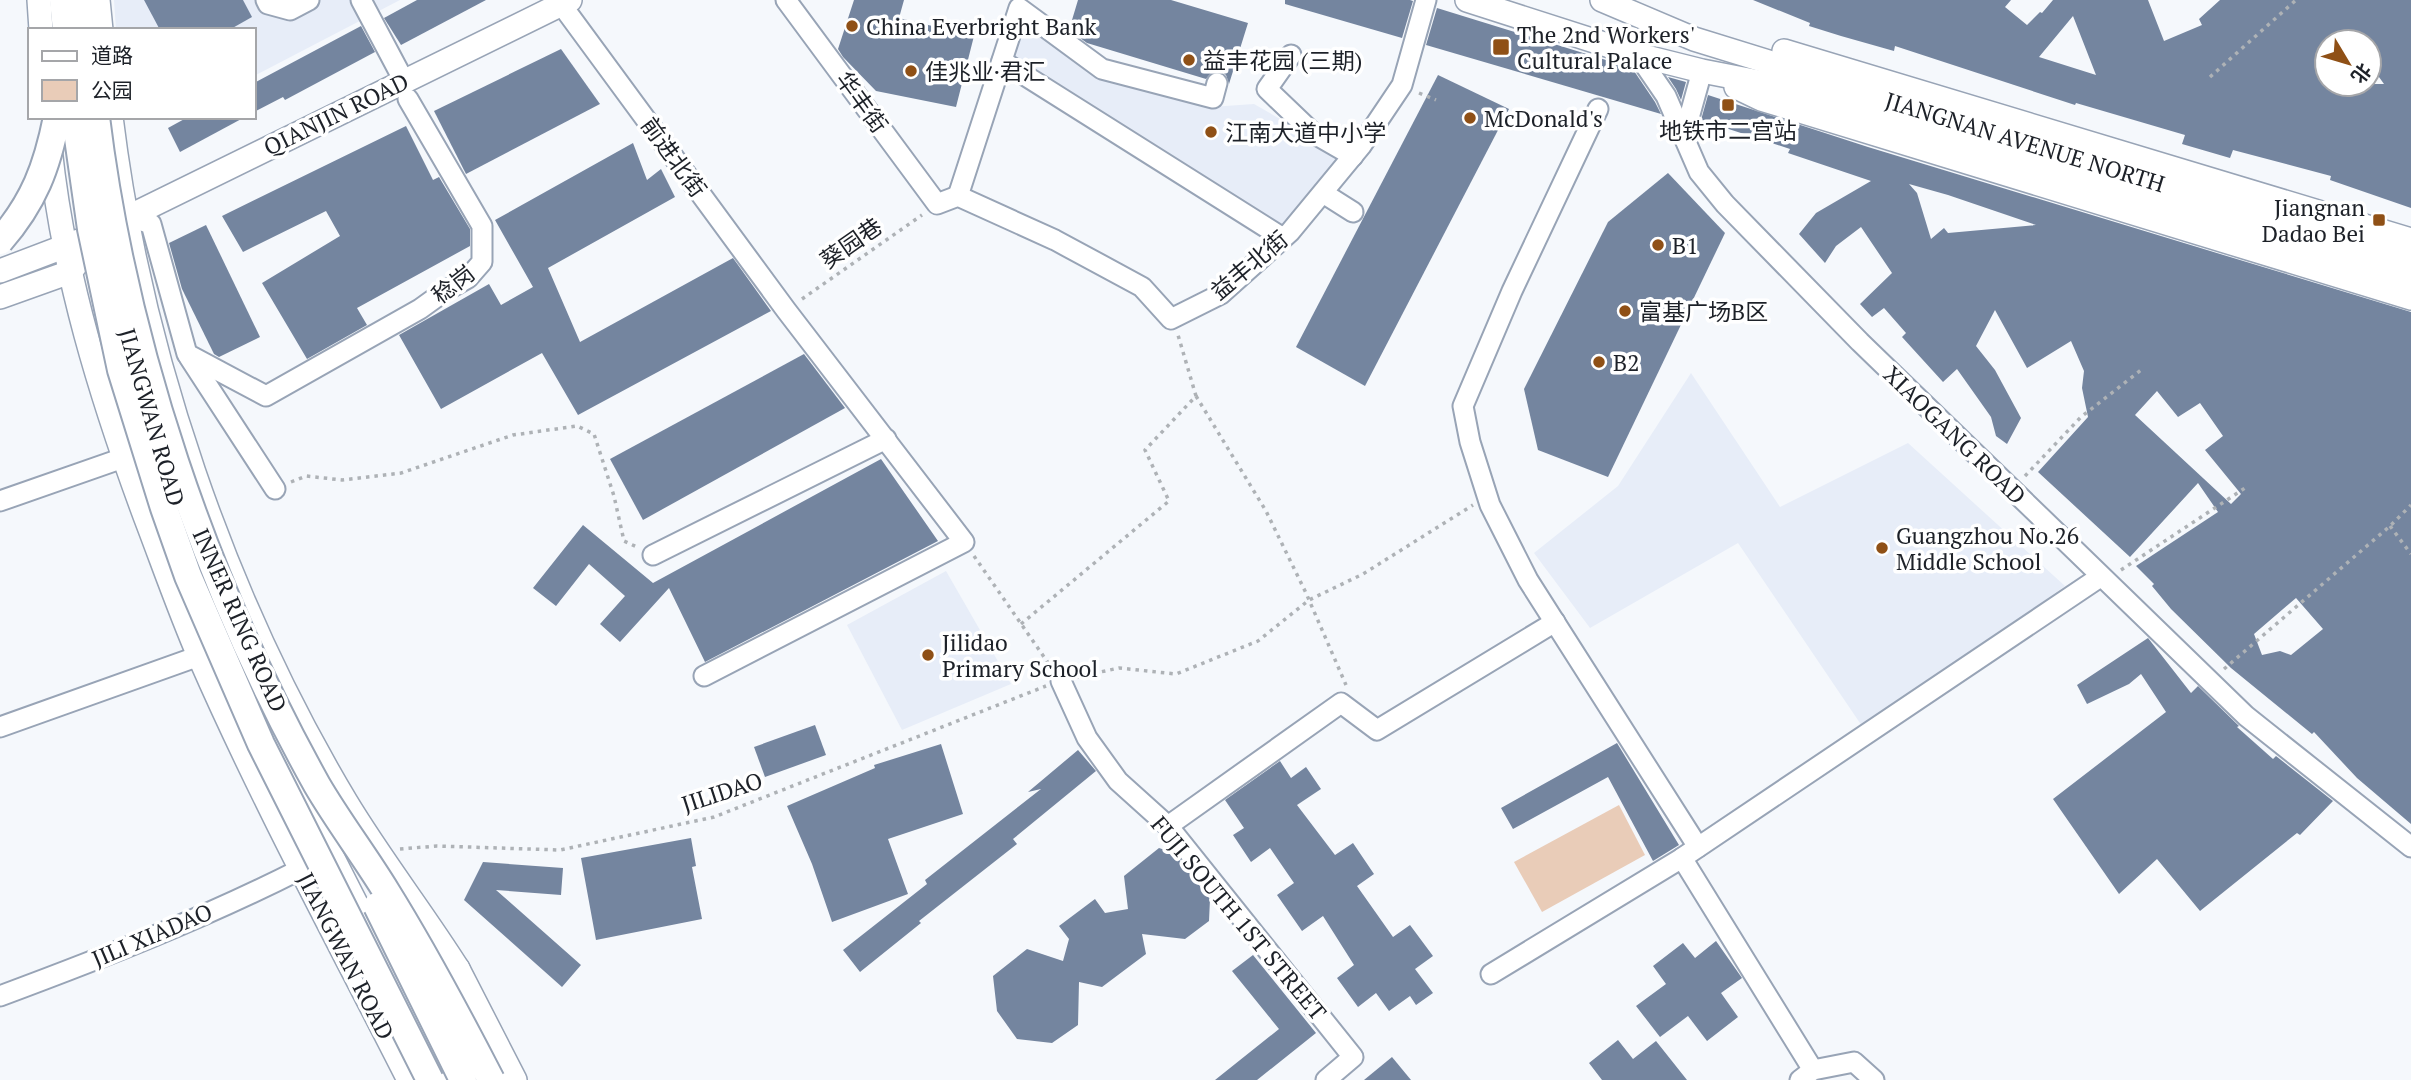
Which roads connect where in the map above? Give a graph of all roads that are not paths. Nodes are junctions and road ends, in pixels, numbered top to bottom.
1 (39, 0) edge
2 (62, 0) edge
3 (78, 0) edge
4 (84, 0) edge
5 (98, 0) edge
6 (266, 0) edge
7 (309, 0) edge
8 (362, 0) edge
9 (786, 0) edge
10 (1426, 0) edge
11 (1466, 0) edge
12 (1602, 0) edge
13 (553, 5) edge
14 (1642, 9) edge
15 (41, 28) edge
16 (64, 28) edge
17 (80, 28) edge
18 (87, 28) edge
19 (101, 28) edge
20 (1291, 55) dead end
21 (1639, 55) junction
22 (1002, 61) junction
23 (1702, 71) junction
24 (1217, 83) dead end
25 (406, 90) junction
26 (1598, 109) dead end
27 (47, 119) edge
28 (56, 119) edge
29 (75, 119) edge
30 (90, 119) edge
31 (96, 119) edge
32 (111, 119) edge
33 (1684, 136) junction
34 (1353, 156) junction
35 (1323, 193) junction
36 (958, 196) junction
37 (1353, 212) dead end
38 (127, 216) junction
39 (104, 229) junction
40 (1283, 237) junction
41 (2411, 240) edge
42 (0, 241) edge
43 (73, 259) junction
44 (2411, 260) edge
45 (0, 271) edge
46 (2411, 279) edge
47 (0, 298) edge
48 (2411, 298) edge
49 (187, 354) junction
50 (886, 439) junction
51 (123, 458) junction
52 (168, 477) junction
53 (275, 489) road end
54 (0, 501) edge
55 (653, 555) road end
56 (2103, 579) junction
57 (1555, 622) junction
58 (200, 656) junction
59 (704, 676) dead end
60 (1061, 681) road end
61 (0, 727) edge
62 (318, 786) junction
63 (1168, 826) junction
64 (2411, 847) edge
65 (331, 851) junction
66 (1690, 852) junction
67 (302, 869) junction
68 (458, 969) junction
69 (1491, 974) dead end
70 (0, 996) edge
71 (1806, 1075) edge
72 (409, 1080) edge
73 (430, 1080) edge
74 (446, 1080) edge
75 (463, 1080) edge
76 (491, 1080) edge
77 (514, 1080) edge
78 (1326, 1080) edge
79 (1874, 1080) edge

1 - 15 main road
2 - 16 highway
3 - 17 main road
4 - 18 highway
5 - 19 main road
6 - 7 street
8 - 25 street
9 - 36 street, 华丰街
10 - 34 street, 益丰北街
11 - 21 main road, JIANGNAN AVENUE NORTH
12 - 14 main road
13 - 25 main road, QIANJIN ROAD
13 - 50 street, 前进北街
14 - 21 main road
14 - 41 main road
14 - 44 main road, JIANGNAN AVENUE NORTH
20 - 34 street
21 - 23 main road, JIANGNAN AVENUE NORTH
21 - 33 street, XIAOGANG ROAD
22 - 24 street
22 - 36 street
22 - 40 street
23 - 33 street
23 - 46 main road, JIANGNAN AVENUE NORTH
23 - 48 main road
25 - 38 main road, QIANJIN ROAD
25 - 49 street, 稔岗
26 - 57 street
27 - 43 main road, JIANGWAN ROAD
28 - 42 highway, bridge
29 - 73 highway, INNER RING ROAD, bridge
30 - 39 main road, JIANGWAN ROAD
31 - 62 highway, INNER RING ROAD, bridge
32 - 38 main road
33 - 56 street, XIAOGANG ROAD
34 - 35 street, 益丰北街
35 - 37 street
35 - 40 street, 益丰北街
36 - 40 street, 益丰北街
38 - 39 main road, QIANJIN ROAD
38 - 49 street
38 - 68 main road
39 - 43 main road, QIANJIN ROAD
39 - 52 main road, JIANGWAN ROAD
43 - 45 main road, QIANJIN ROAD
43 - 47 main road, QIANJIN ROAD
43 - 51 main road, JIANGWAN ROAD
43 - 52 main road
49 - 53 street
50 - 55 street
50 - 59 street, 前进北街
51 - 54 street
51 - 58 main road, JIANGWAN ROAD
52 - 65 main road, JIANGWAN ROAD
56 - 64 street, XIAOGANG ROAD
56 - 66 street
57 - 63 street
57 - 66 street
58 - 61 street
58 - 67 main road, JIANGWAN ROAD
60 - 63 street, FUJI SOUTH 1ST STREET
62 - 75 highway, bridge
62 - 76 highway, INNER RING ROAD, bridge
63 - 78 street, FUJI SOUTH 1ST STREET
65 - 68 main road, JIANGWAN ROAD
65 - 74 main road
66 - 69 street
66 - 71 street
67 - 70 street, JILI XIADAO
67 - 72 main road, JIANGWAN ROAD
68 - 77 main road, JIANGWAN ROAD
71 - 79 street

